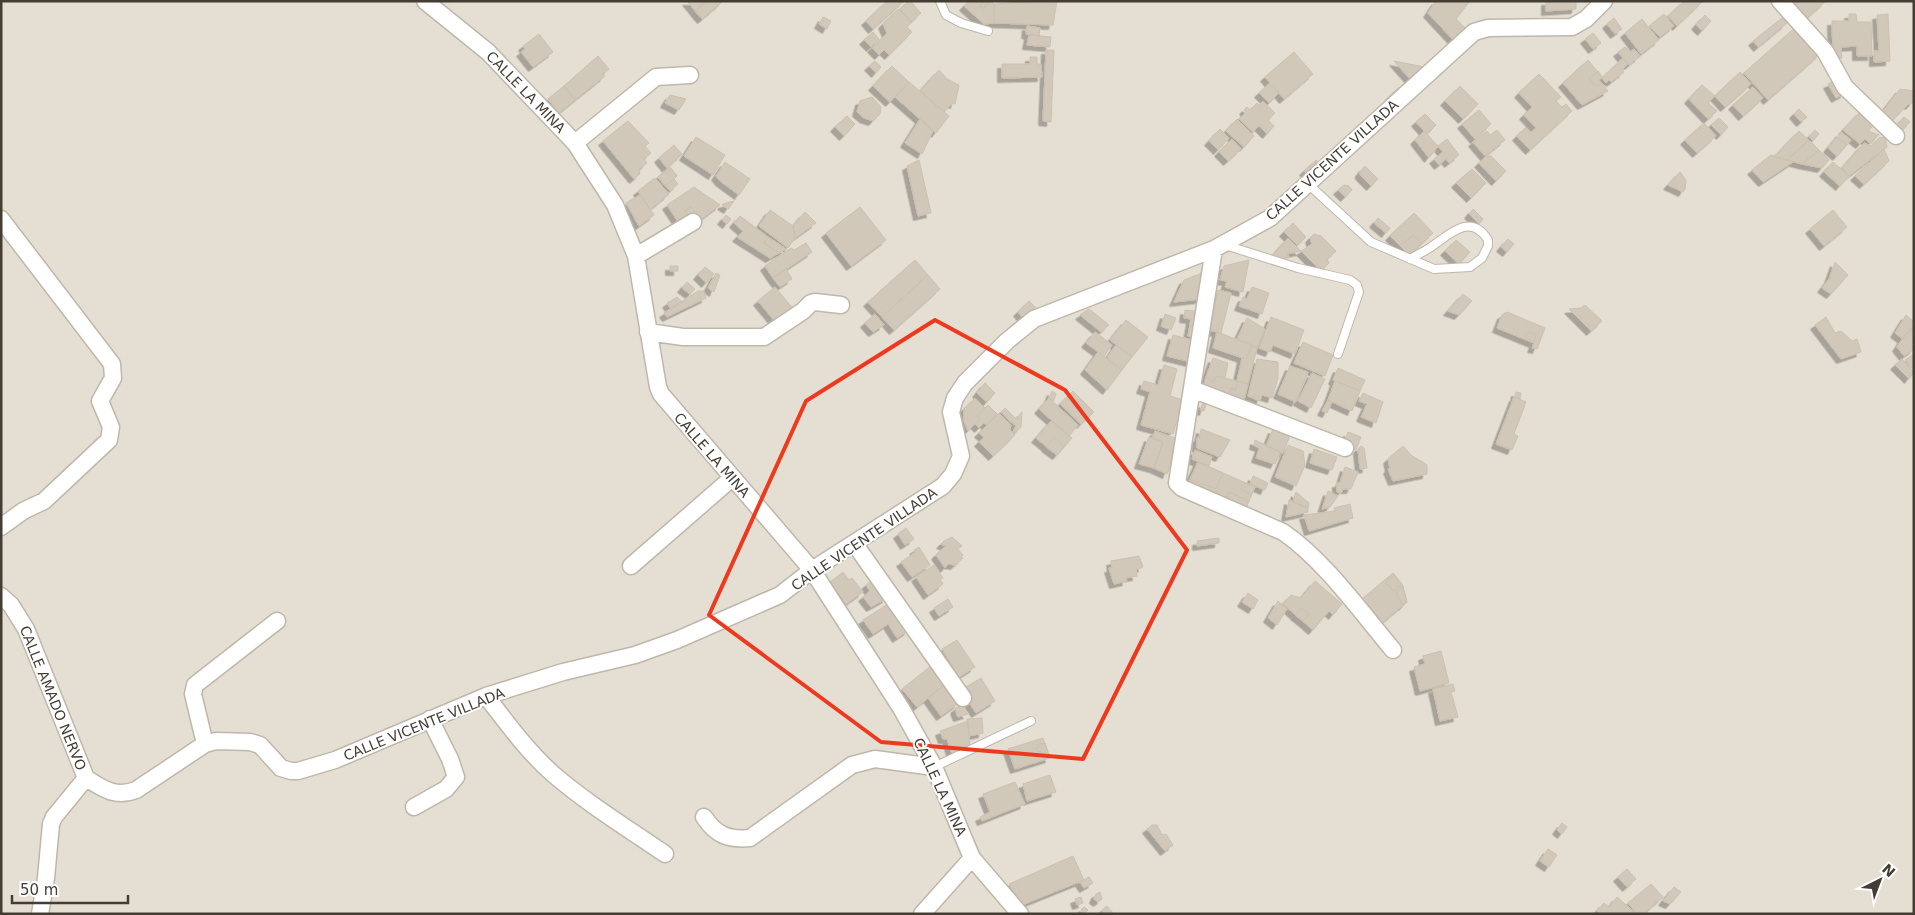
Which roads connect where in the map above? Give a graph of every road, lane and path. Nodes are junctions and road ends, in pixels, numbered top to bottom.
1 (425, 1) edge
2 (940, 1) edge
3 (1604, 1) edge
4 (1780, 1) edge
5 (988, 31) dead end
6 (690, 75) dead end
7 (1896, 136) dead end
8 (575, 143) junction
9 (1308, 184) junction
10 (1, 218) edge
11 (692, 222) dead end
12 (1219, 247) junction
13 (636, 256) junction
14 (1410, 258) junction
15 (841, 305) dead end
16 (648, 332) junction
17 (1338, 354) dead end
18 (1192, 388) junction
19 (1345, 448) dead end
20 (732, 478) junction
21 (1, 527) edge
22 (854, 543) junction
23 (632, 566) dead end
24 (812, 570) junction
25 (1, 596) edge
26 (277, 622) dead end
27 (1393, 650) dead end
28 (486, 696) junction
29 (963, 698) dead end
30 (430, 719) junction
31 (1031, 721) dead end
32 (205, 744) junction
33 (934, 767) junction
34 (86, 778) junction
35 (414, 807) dead end
36 (704, 817) dead end
37 (665, 854) dead end
38 (972, 858) junction
39 (40, 914) edge
40 (922, 914) edge
41 (1020, 914) edge

1 - 8 street, CALLE LA MINA
2 - 5 lane
3 - 9 street, CALLE VICENTE VILLADA
4 - 7 street
6 - 8 street
8 - 13 street, CALLE LA MINA
9 - 12 street, CALLE VICENTE VILLADA
9 - 14 lane
10 - 21 street
11 - 13 street
12 - 17 lane
12 - 18 street
12 - 22 street, CALLE VICENTE VILLADA
13 - 16 street, CALLE LA MINA
14 - 14 lane
15 - 16 street
16 - 20 street, CALLE LA MINA
18 - 19 street
18 - 27 street
20 - 23 street
20 - 24 street, CALLE LA MINA
22 - 24 street, CALLE VICENTE VILLADA
22 - 29 street
24 - 28 street, CALLE VICENTE VILLADA
24 - 33 street, CALLE LA MINA
25 - 34 street, CALLE AMADO NERVO
26 - 32 street
28 - 30 street, CALLE VICENTE VILLADA
28 - 37 street
30 - 32 street, CALLE VICENTE VILLADA
30 - 35 street
31 - 33 lane
32 - 34 street, CALLE VICENTE VILLADA
33 - 36 street
33 - 38 street, CALLE LA MINA
34 - 39 street, CALLE AMADO NERVO
38 - 40 street
38 - 41 street, CALLE LA MINA

